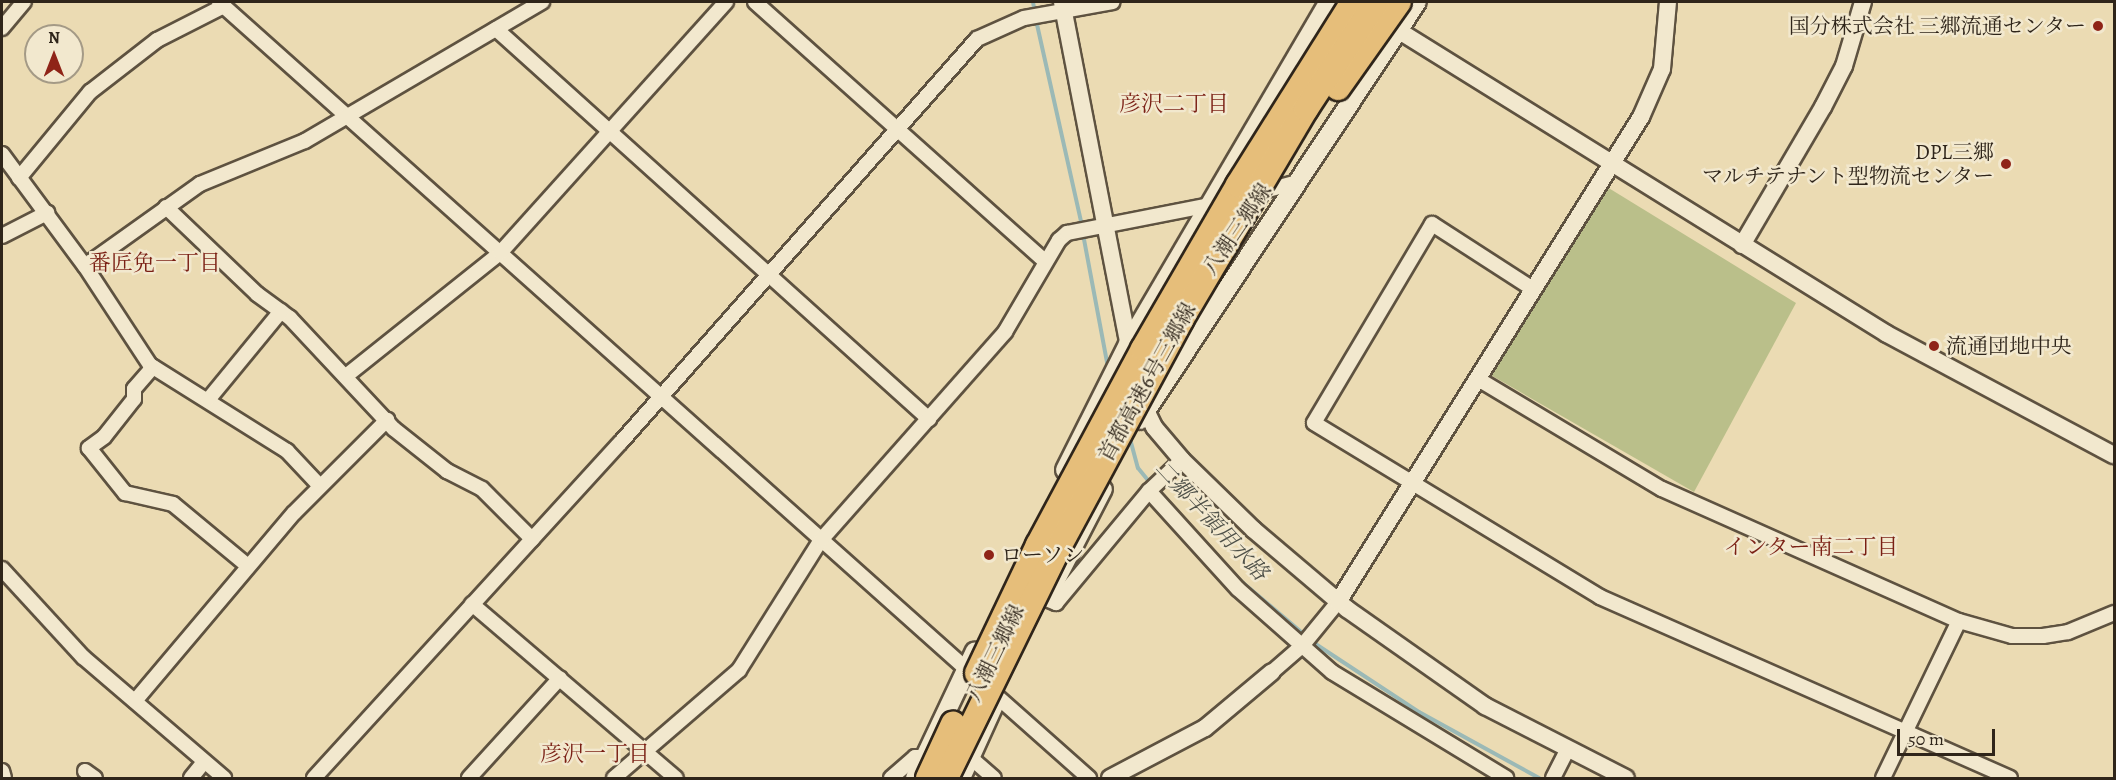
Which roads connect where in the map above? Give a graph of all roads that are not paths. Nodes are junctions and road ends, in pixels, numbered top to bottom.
1 (24, 2) edge
2 (542, 2) edge
3 (726, 2) edge
4 (756, 2) edge
5 (1113, 2) edge
6 (1329, 2) edge
7 (1353, 2) edge
8 (1376, 2) edge
9 (1399, 2) edge
10 (1417, 2) edge
11 (1668, 2) edge
12 (1863, 2) edge
13 (222, 4) edge
14 (1063, 8) edge
15 (2, 28) edge
16 (1399, 28) junction
17 (496, 30) junction
18 (349, 117) junction
19 (899, 128) junction
20 (610, 131) junction
21 (1248, 142) junction
22 (2, 154) edge
23 (1614, 165) junction
24 (19, 178) junction
25 (1294, 183) junction
26 (1211, 205) junction
27 (166, 207) junction
28 (47, 213) junction
29 (1104, 226) junction
30 (2, 236) edge
31 (1742, 245) junction
32 (500, 253) junction
33 (1045, 261) junction
34 (85, 266) junction
35 (769, 274) junction
36 (1533, 289) junction
37 (281, 311) junction
38 (1181, 320) junction
39 (1128, 344) junction
40 (153, 368) junction
41 (346, 376) junction
42 (1478, 379) junction
43 (661, 397) junction
44 (208, 400) junction
45 (1144, 412) junction
46 (929, 419) junction
47 (387, 420) junction
48 (2115, 455) edge
49 (1182, 460) junction
50 (1412, 484) junction
51 (319, 485) junction
52 (1149, 491) junction
53 (532, 539) junction
54 (821, 540) junction
55 (248, 566) junction
56 (2, 569) edge
57 (1010, 580) junction
58 (1047, 597) junction
59 (1338, 602) junction
60 (472, 604) junction
61 (2115, 613) edge
62 (1959, 621) junction
63 (1302, 646) junction
64 (967, 669) junction
65 (1272, 672) joint
66 (560, 678) junction
67 (997, 697) junction
68 (135, 700) junction
69 (1905, 732) junction
70 (647, 750) junction
71 (1567, 751) junction
72 (204, 762) junction
73 (927, 767) edge
74 (967, 767) edge
75 (2, 771) edge
76 (1556, 773) edge
77 (318, 777) edge
78 (4, 778) edge
79 (191, 778) edge
80 (224, 778) edge
81 (469, 778) edge
82 (614, 778) edge
83 (676, 778) edge
84 (891, 778) edge
85 (915, 778) edge
86 (946, 778) edge
87 (994, 778) edge
88 (1089, 778) edge
89 (1110, 778) edge
90 (1506, 778) edge
91 (1626, 778) edge
92 (1883, 778) edge
93 (2010, 778) edge

1 - 15 street
2 - 17 street
3 - 20 street
4 - 19 street
5 - 14 street
6 - 21 main road, 八潮三郷線
7 - 73 highway, 首都高速6号三郷線, bridge
8 - 38 highway, 首都高速6号三郷線, bridge
9 - 38 highway, bridge
10 - 16 main road, 八潮三郷線
11 - 23 street
12 - 31 street
13 - 18 street
13 - 24 street
14 - 19 street
14 - 29 street
16 - 21 street
16 - 23 street
16 - 25 main road, 八潮三郷線
17 - 18 street
17 - 20 street
18 - 27 street
18 - 32 street
19 - 33 street
19 - 35 street
20 - 32 street
20 - 35 street
21 - 26 main road, 八潮三郷線
22 - 24 street
23 - 31 street
23 - 36 street
24 - 28 street
25 - 26 street
25 - 45 main road, 八潮三郷線
26 - 29 street
26 - 39 main road, 八潮三郷線
27 - 34 street
27 - 37 street
28 - 30 street
28 - 34 street
29 - 33 street
29 - 39 street
31 - 48 street
32 - 41 street
32 - 43 street
33 - 46 street
34 - 40 street
35 - 43 street
35 - 46 street
36 - 42 street
36 - 50 street
37 - 41 street
37 - 44 street
38 - 86 highway, 首都高速6号三郷線, bridge
39 - 45 street
39 - 57 main road, 八潮三郷線
40 - 44 street
40 - 55 street
41 - 47 street
42 - 50 street
42 - 62 street
43 - 53 street
43 - 54 street
44 - 51 street
45 - 49 street
45 - 58 main road, 八潮三郷線
46 - 54 street
47 - 51 street
47 - 53 street
49 - 52 street
49 - 59 street
50 - 59 street
50 - 69 street
51 - 55 street
52 - 58 street
52 - 63 street
53 - 60 street
54 - 64 street
54 - 70 street
55 - 68 street
56 - 68 street
57 - 58 street
57 - 64 main road, 八潮三郷線
58 - 67 main road, 八潮三郷線
59 - 63 street
59 - 71 street
60 - 66 street
60 - 77 street
61 - 62 street
62 - 69 street
63 - 65 street
63 - 90 street
64 - 67 street
64 - 73 main road, 八潮三郷線
65 - 89 street
66 - 70 street
66 - 81 street
67 - 74 main road, 八潮三郷線
67 - 88 street
68 - 72 street
69 - 92 street
69 - 93 street
70 - 82 street
70 - 83 street
71 - 76 street
71 - 91 street
72 - 79 street
72 - 80 street
73 - 74 street
73 - 84 street
73 - 85 main road, 八潮三郷線
74 - 87 street
75 - 78 street

